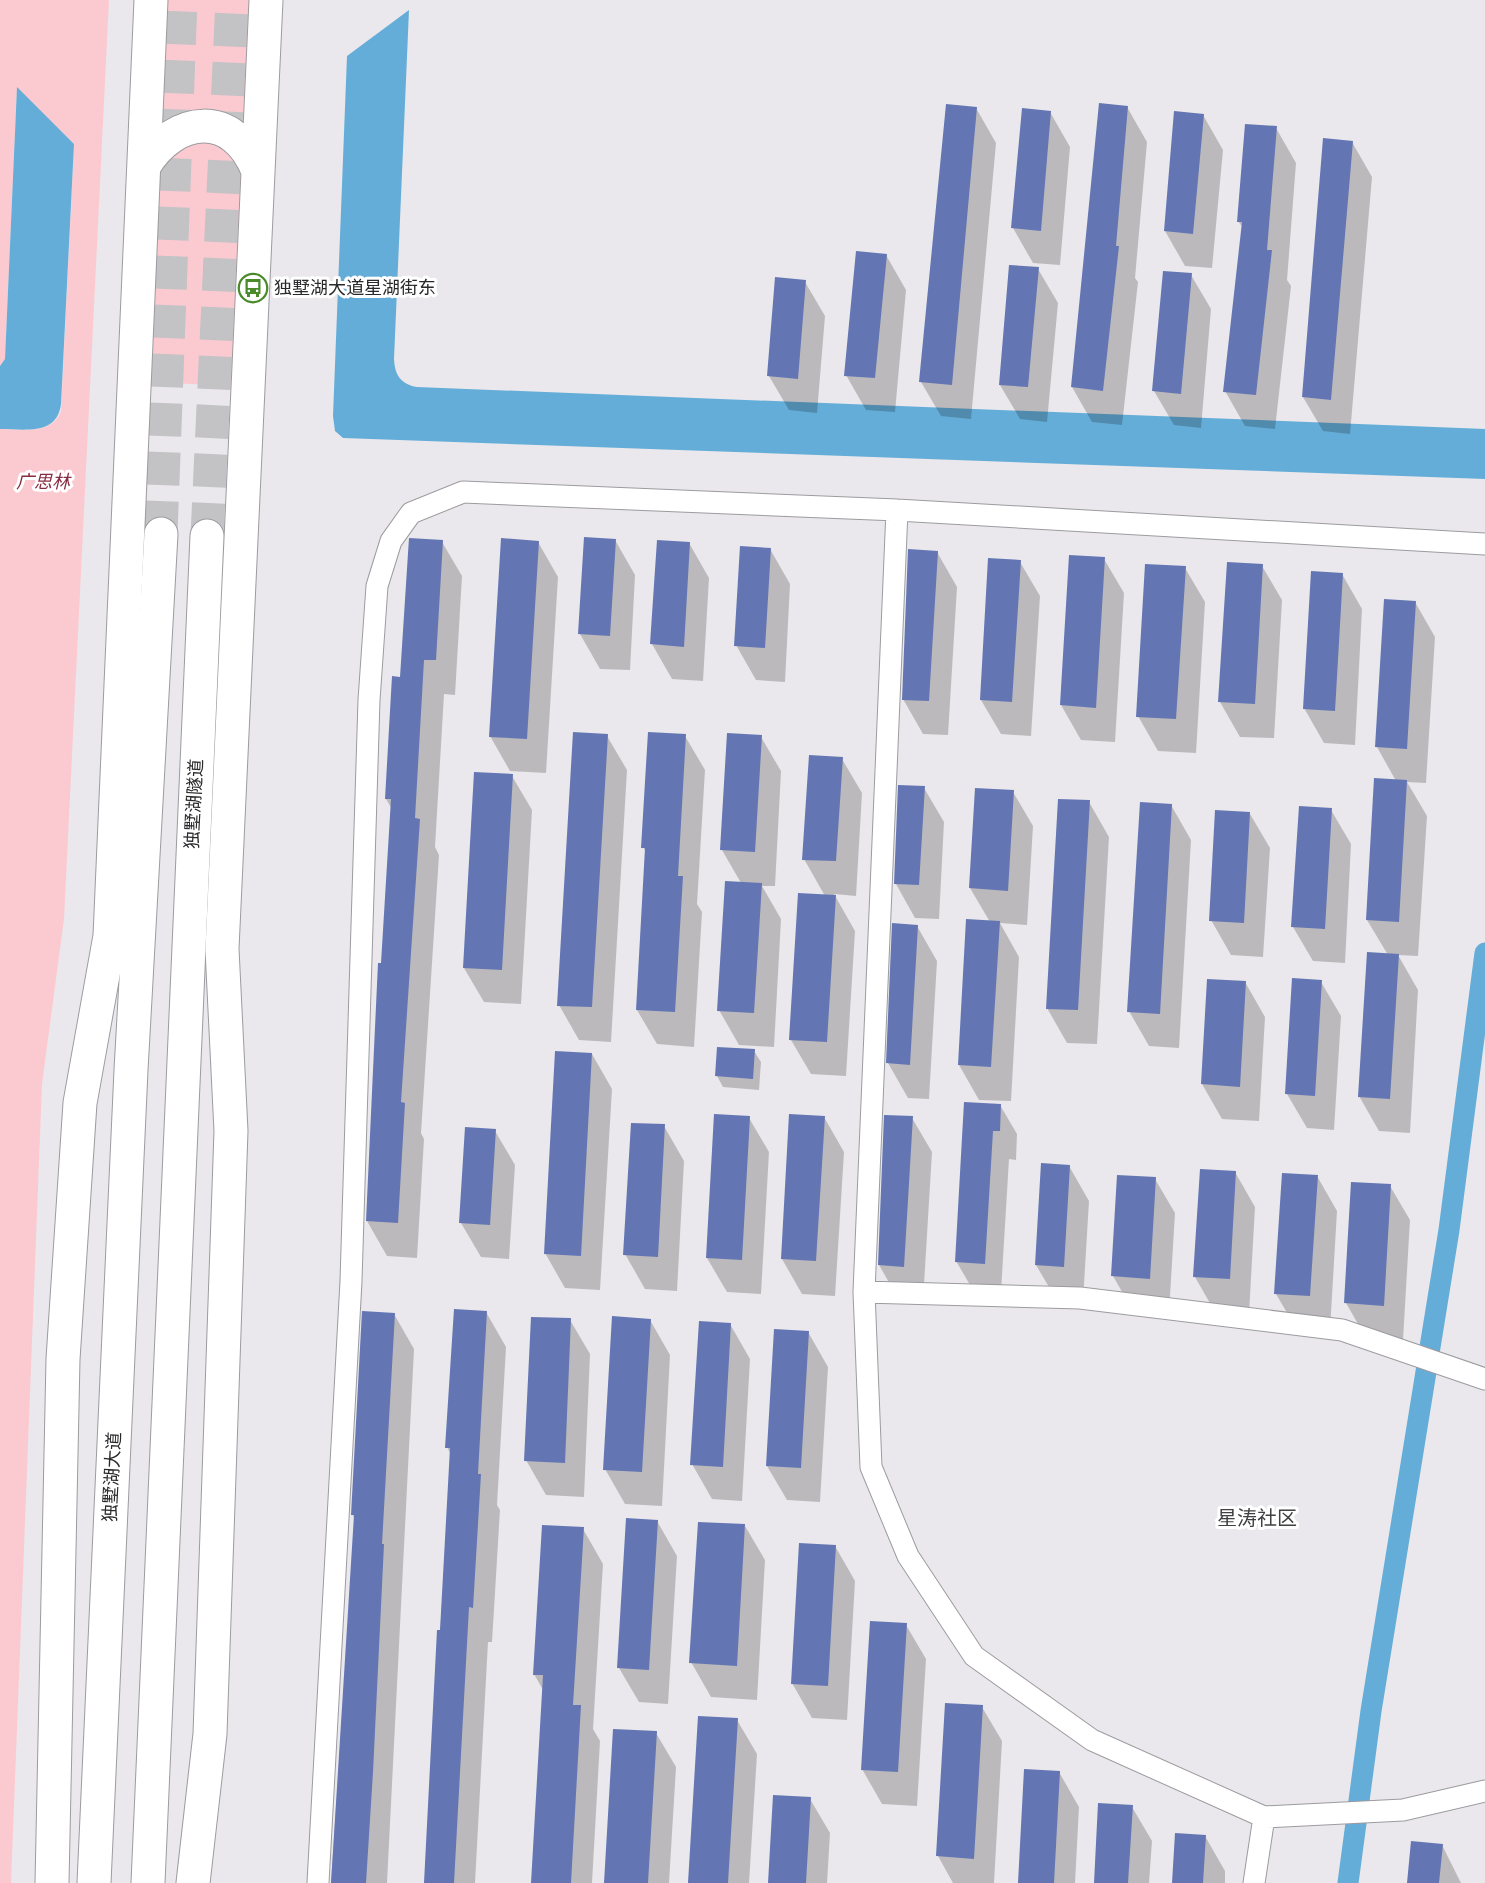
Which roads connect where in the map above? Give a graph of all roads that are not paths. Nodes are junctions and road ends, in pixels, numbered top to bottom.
1 (151, 0) edge
2 (266, 0) edge
3 (144, 166) junction
4 (258, 171) junction
5 (897, 510) junction
6 (161, 534) tunnel mouth
7 (207, 536) tunnel mouth
8 (1485, 544) edge
9 (864, 1292) junction
10 (1485, 1379) edge
11 (1485, 1791) edge
12 (1264, 1817) junction
13 (52, 1883) edge
14 (94, 1883) edge
15 (147, 1883) edge
16 (193, 1883) edge
17 (318, 1883) edge
18 (1254, 1883) edge

1 - 3 main road
2 - 4 main road
3 - 4 main road
3 - 13 main road
4 - 16 main road
5 - 8 street
5 - 9 street
5 - 17 street
6 - 14 main road, 独墅湖大道
7 - 15 main road, 独墅湖隧道
9 - 10 street
9 - 12 street
11 - 12 street
12 - 18 street

